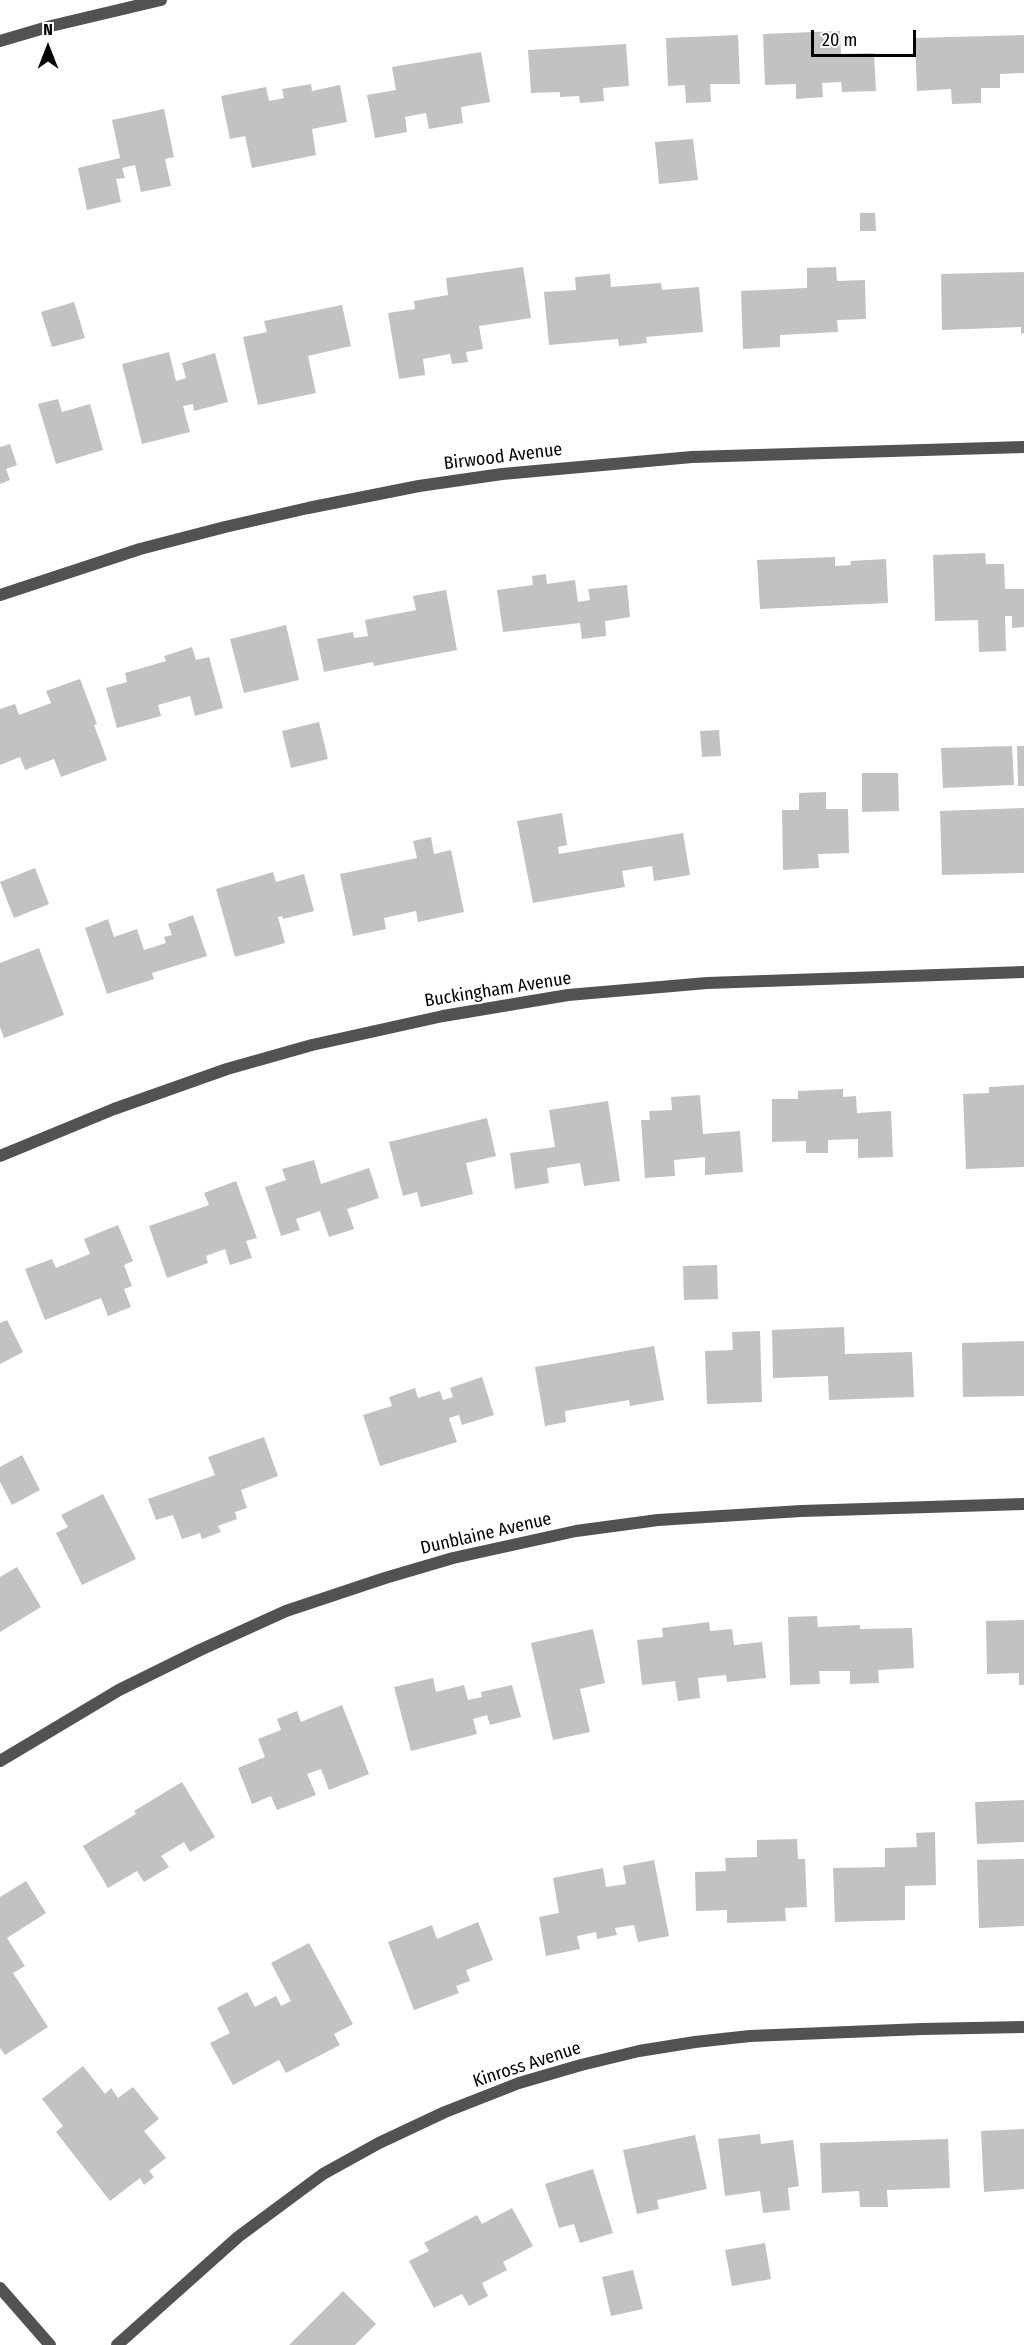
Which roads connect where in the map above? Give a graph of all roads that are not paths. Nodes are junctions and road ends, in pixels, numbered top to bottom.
1 (161, 0) edge
2 (0, 41) edge
3 (1024, 447) edge
4 (0, 595) edge
5 (1024, 972) edge
6 (0, 1156) edge
7 (1024, 1504) edge
8 (0, 1761) edge
9 (1024, 2027) edge
10 (0, 2288) edge
11 (50, 2345) edge
12 (117, 2345) edge

1 - 2 street
3 - 4 street, Birwood Avenue
5 - 6 street, Buckingham Avenue
7 - 8 street, Dunblaine Avenue
9 - 12 street, Kinross Avenue
10 - 11 street

